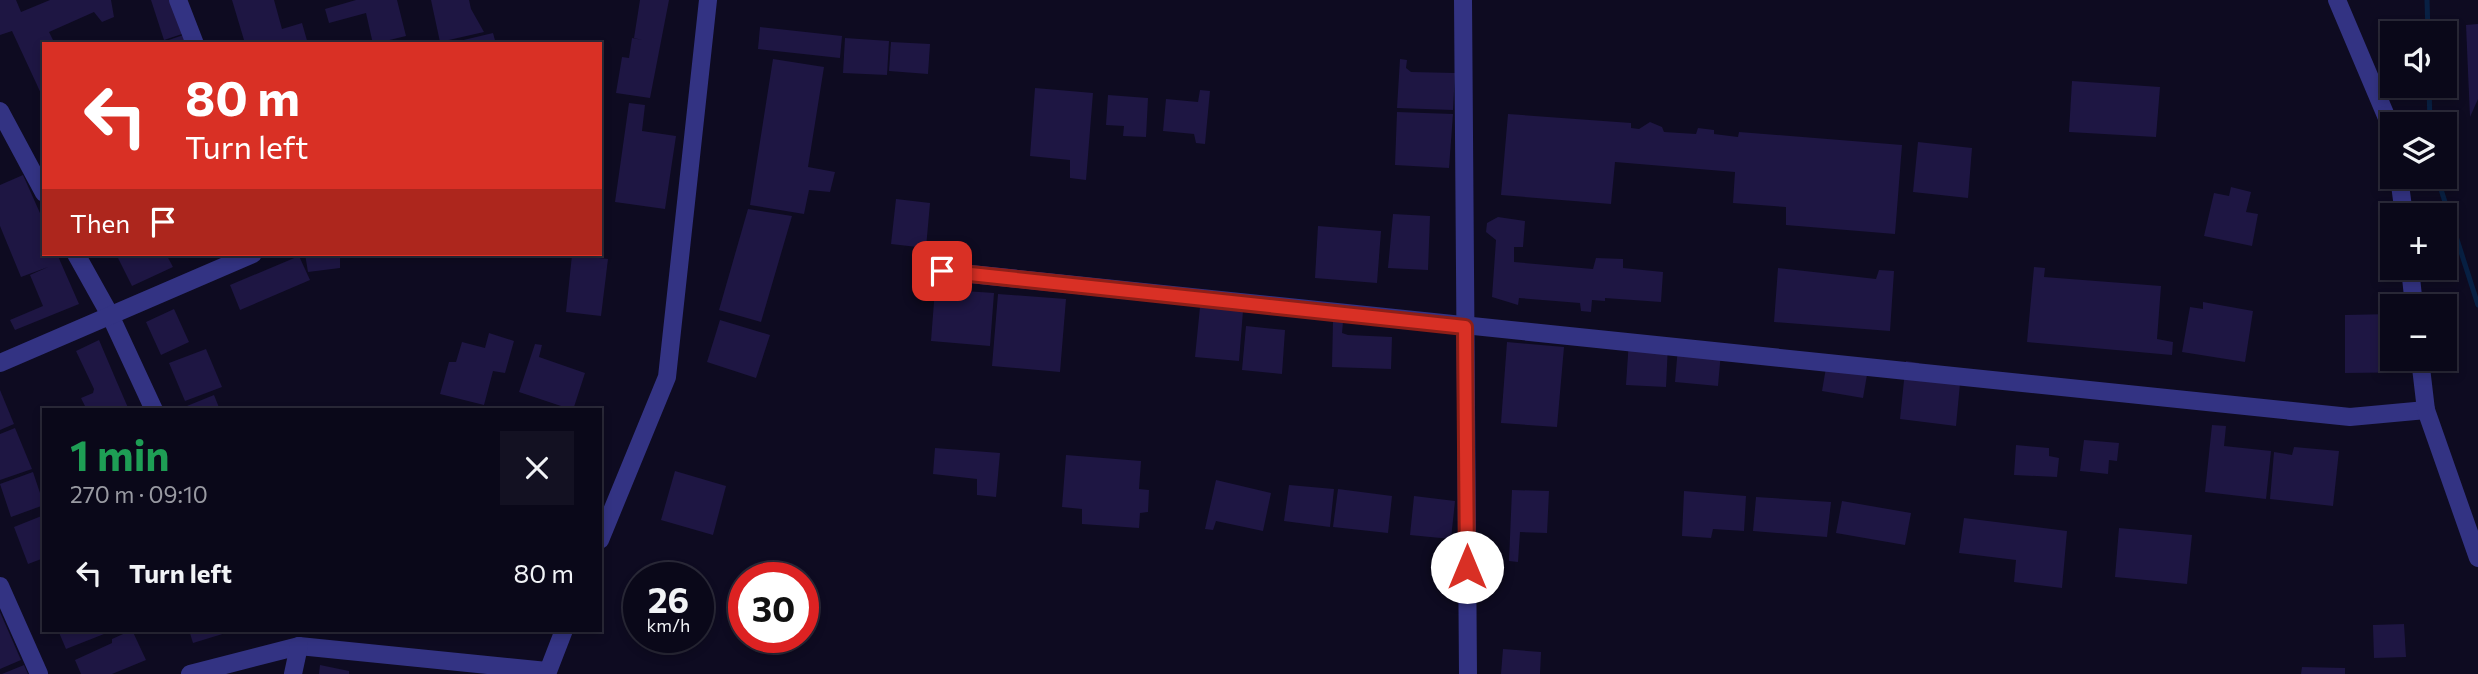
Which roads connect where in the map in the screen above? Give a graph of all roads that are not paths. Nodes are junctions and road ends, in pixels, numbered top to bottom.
1 (177, 0) edge
2 (708, 0) edge
3 (1463, 0) edge
4 (2337, 0) edge
5 (194, 42) edge
6 (0, 111) edge
7 (2384, 112) edge
8 (42, 189) edge
9 (77, 256) edge
10 (248, 256) edge
11 (942, 271) dead end
12 (110, 316) junction
13 (1465, 327) junction
14 (0, 363) edge
15 (2421, 371) edge
16 (153, 408) edge
17 (2426, 410) junction
18 (602, 535) edge
19 (2478, 558) edge
20 (0, 586) edge
21 (563, 632) edge
22 (299, 646) junction
23 (547, 672) edge
24 (38, 674) edge
25 (190, 674) edge
26 (293, 674) edge
27 (1468, 674) edge

1 - 5 street
2 - 18 street
3 - 13 street
4 - 7 street
6 - 8 street
9 - 12 street
10 - 12 street
11 - 13 street
12 - 14 street
12 - 16 street
13 - 17 street
13 - 27 street
15 - 17 street
17 - 19 street
20 - 24 street
21 - 23 street
22 - 23 street
22 - 25 street
22 - 26 street

